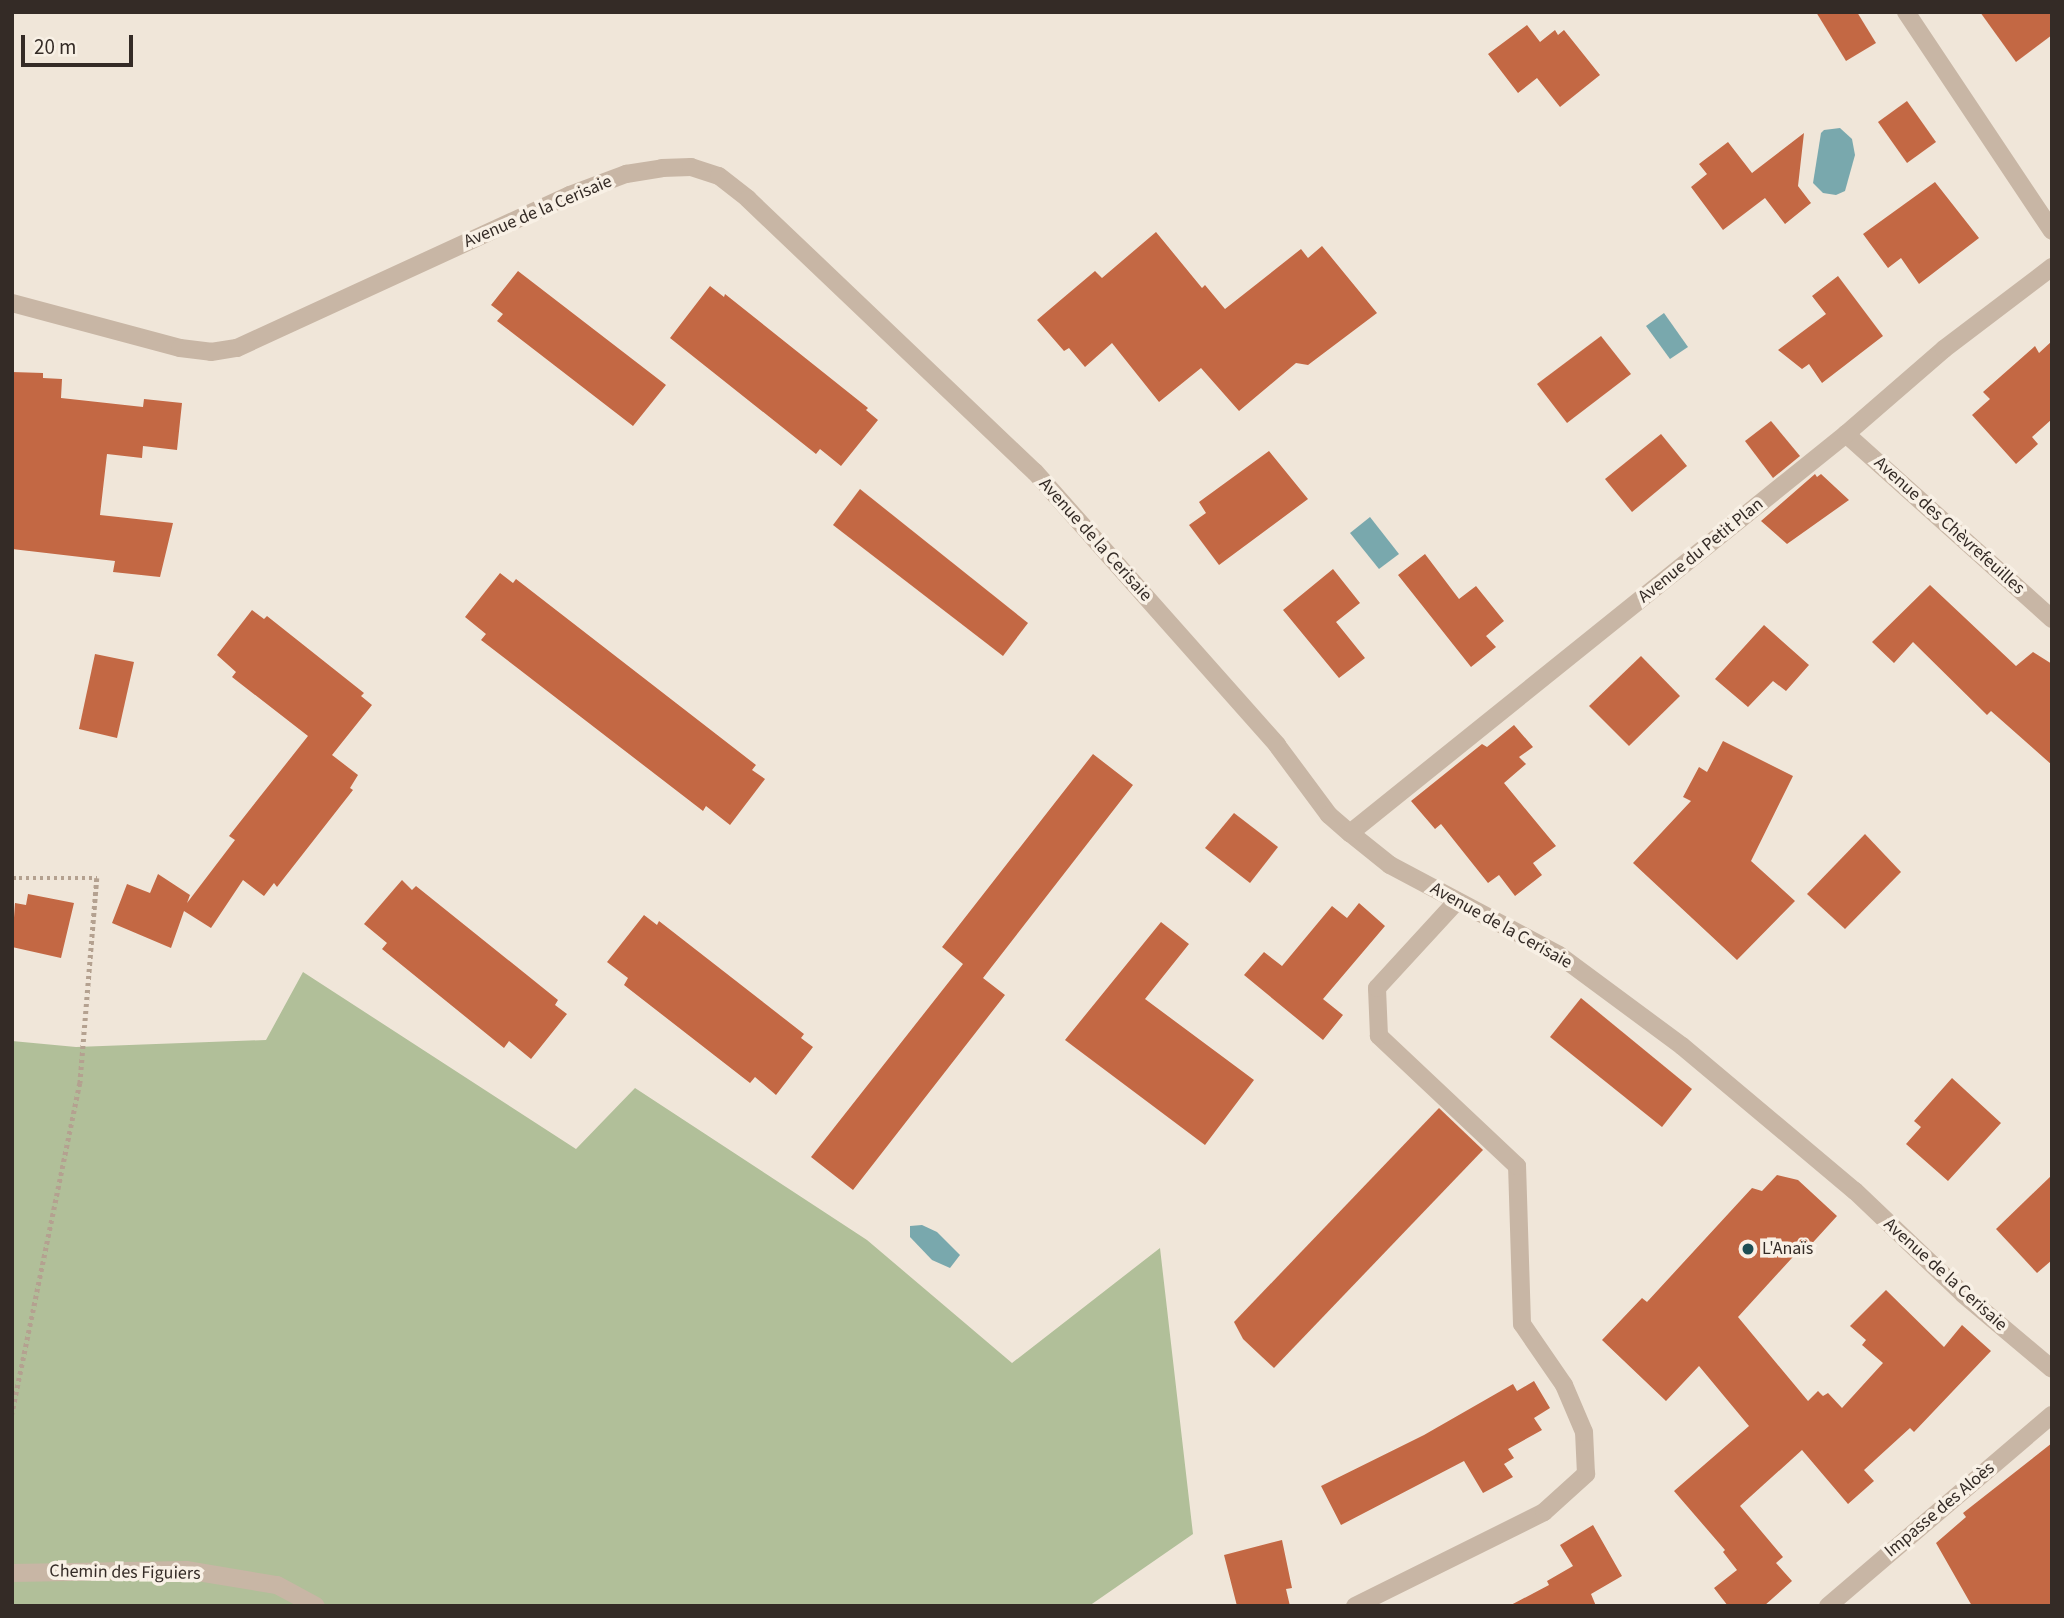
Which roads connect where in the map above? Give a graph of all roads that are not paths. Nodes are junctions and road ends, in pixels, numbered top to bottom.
1 (1906, 12) edge
2 (2052, 231) edge
3 (2052, 267) edge
4 (12, 303) edge
5 (1846, 434) junction
6 (2052, 619) edge
7 (1350, 833) junction
8 (1457, 901) junction
9 (2052, 1369) edge
10 (2052, 1415) edge
11 (12, 1573) edge
12 (1355, 1605) edge
13 (316, 1606) edge
14 (1828, 1606) edge

1 - 2 street
3 - 5 street, Avenue du Petit Plan
4 - 7 street, Avenue de la Cerisaie
5 - 6 street, Avenue des Chèvrefeuilles
5 - 7 street, Avenue du Petit Plan
7 - 8 street, Avenue de la Cerisaie
8 - 9 street, Avenue de la Cerisaie
8 - 12 street
10 - 14 street, Impasse des Aloès
11 - 13 street, Chemin des Figuiers

